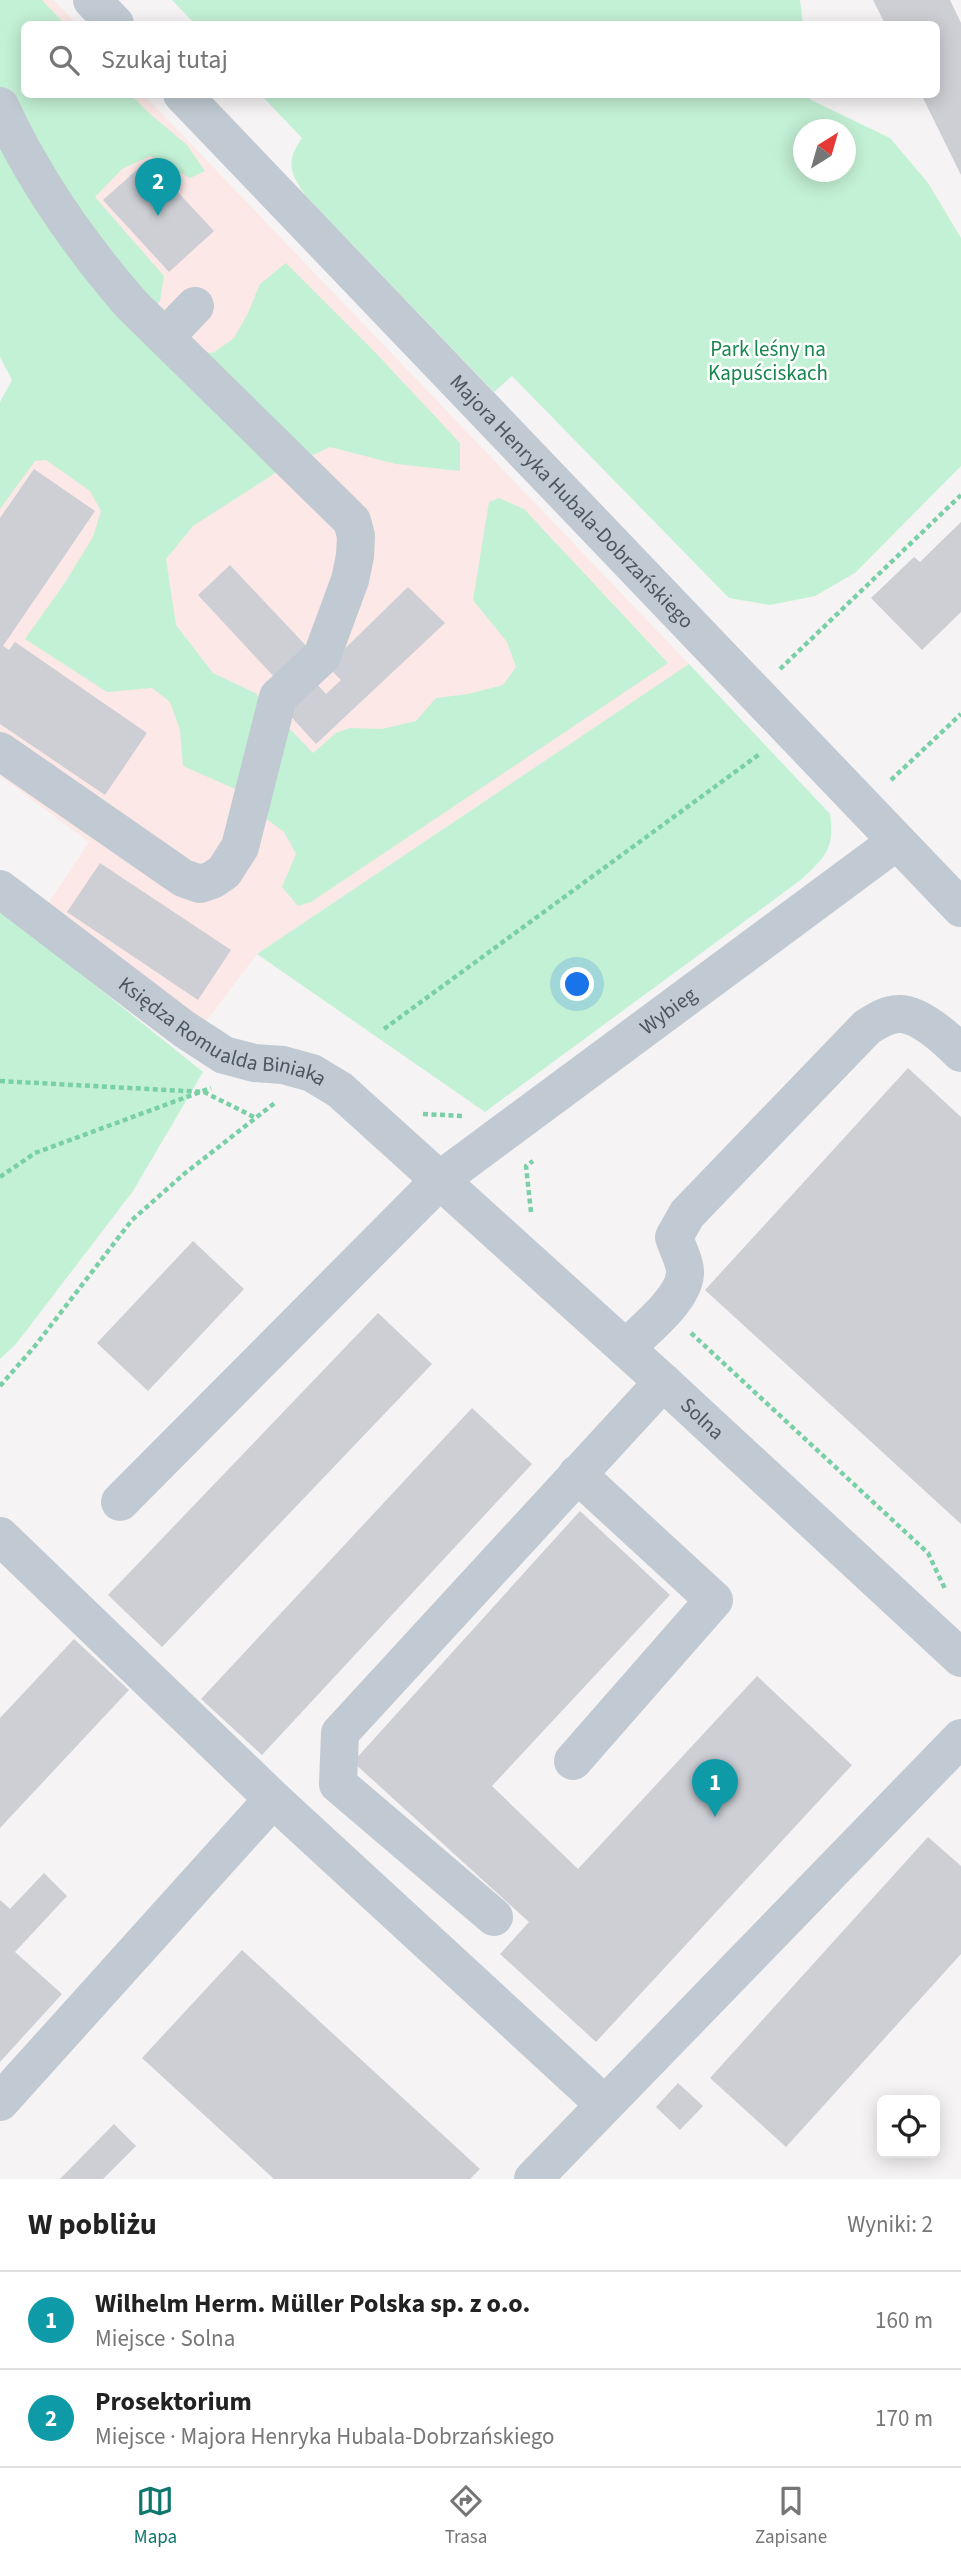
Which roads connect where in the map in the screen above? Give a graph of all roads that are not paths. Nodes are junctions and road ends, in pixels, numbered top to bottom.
1 (92, 0) edge
2 (112, 21) edge
3 (186, 98) edge
4 (0, 106) edge
5 (195, 306) dead end
6 (165, 337) junction
7 (0, 751) edge
8 (896, 842) junction
9 (0, 889) edge
10 (961, 908) edge
11 (961, 1053) edge
12 (441, 1180) junction
13 (626, 1348) junction
14 (663, 1382) junction
15 (577, 1474) junction
16 (120, 1503) dead end
17 (0, 1536) edge
18 (954, 1632) edge
19 (961, 1738) edge
20 (573, 1762) dead end
21 (273, 1799) junction
22 (494, 1917) dead end
23 (0, 2102) edge
24 (604, 2104) junction
25 (533, 2179) edge

1 - 2 street
3 - 8 street, Majora Henryka Hubala-Dobrzańskiego
4 - 6 street
5 - 6 street
6 - 7 street
8 - 10 street, Majora Henryka Hubala-Dobrzańskiego
8 - 12 street, Wybieg
9 - 12 street, Księdza Romualda Biniaka
11 - 13 street
12 - 13 street, Solna
12 - 16 street, Wybieg
13 - 14 street, Solna
14 - 15 street
14 - 18 street, Solna
15 - 20 street
15 - 22 street
17 - 21 street
19 - 24 street
21 - 23 street
21 - 24 street
24 - 25 street

